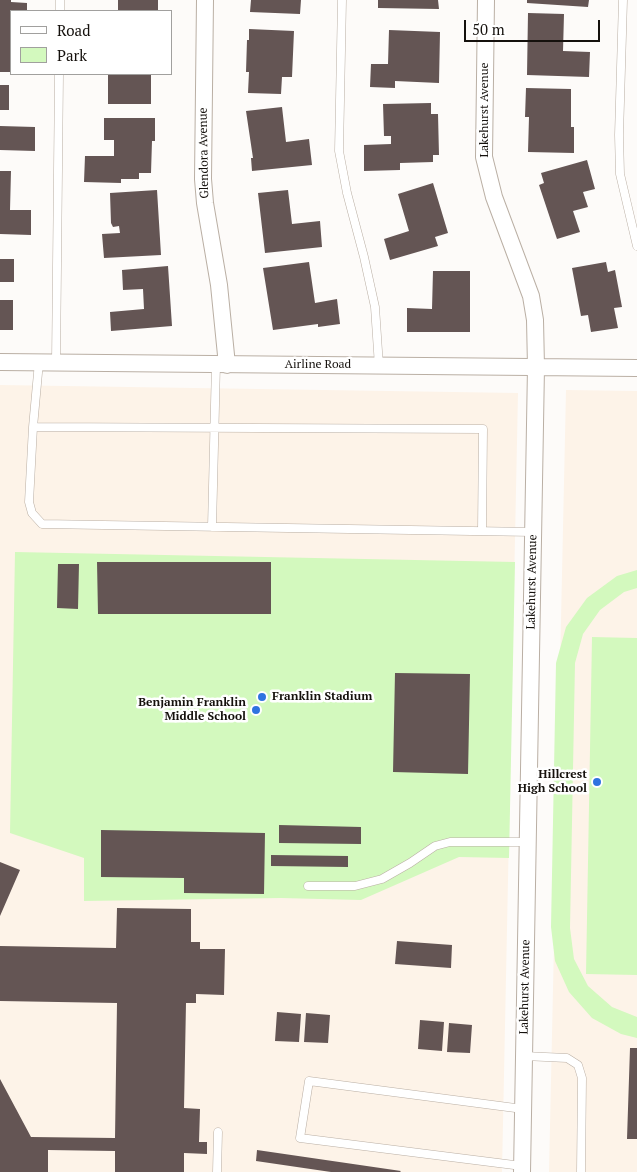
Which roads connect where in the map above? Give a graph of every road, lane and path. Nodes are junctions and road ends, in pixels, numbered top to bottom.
1 (205, 0) edge
2 (342, 0) edge
3 (486, 0) edge
4 (623, 0) edge
5 (59, 75) edge
6 (637, 246) edge
7 (0, 362) edge
8 (47, 362) junction
9 (222, 364) junction
10 (379, 366) junction
11 (536, 367) junction
12 (637, 368) edge
13 (33, 428) junction
14 (215, 428) junction
15 (212, 527) junction
16 (482, 531) junction
17 (533, 532) junction
18 (527, 842) junction
19 (308, 886) dead end
20 (524, 1056) junction
21 (523, 1109) junction
22 (218, 1132) dead end
23 (522, 1169) edge
24 (217, 1172) edge
25 (581, 1172) edge

1 - 9 street, Glendora Avenue
2 - 10 lane
3 - 11 street, Lakehurst Avenue
4 - 6 lane
5 - 8 lane
7 - 8 street, Airline Road
8 - 9 street, Airline Road
8 - 13 lane
9 - 10 street, Airline Road
9 - 14 lane
10 - 11 street, Airline Road
11 - 12 street, Airline Road
11 - 17 street, Lakehurst Avenue
13 - 14 lane
13 - 15 lane
14 - 15 lane
14 - 16 lane
15 - 16 lane
16 - 17 lane
17 - 18 street, Lakehurst Avenue
18 - 19 lane
18 - 20 street, Lakehurst Avenue
20 - 21 street, Lakehurst Avenue
20 - 25 lane
21 - 23 street, Lakehurst Avenue
21 - 23 lane
22 - 24 lane

